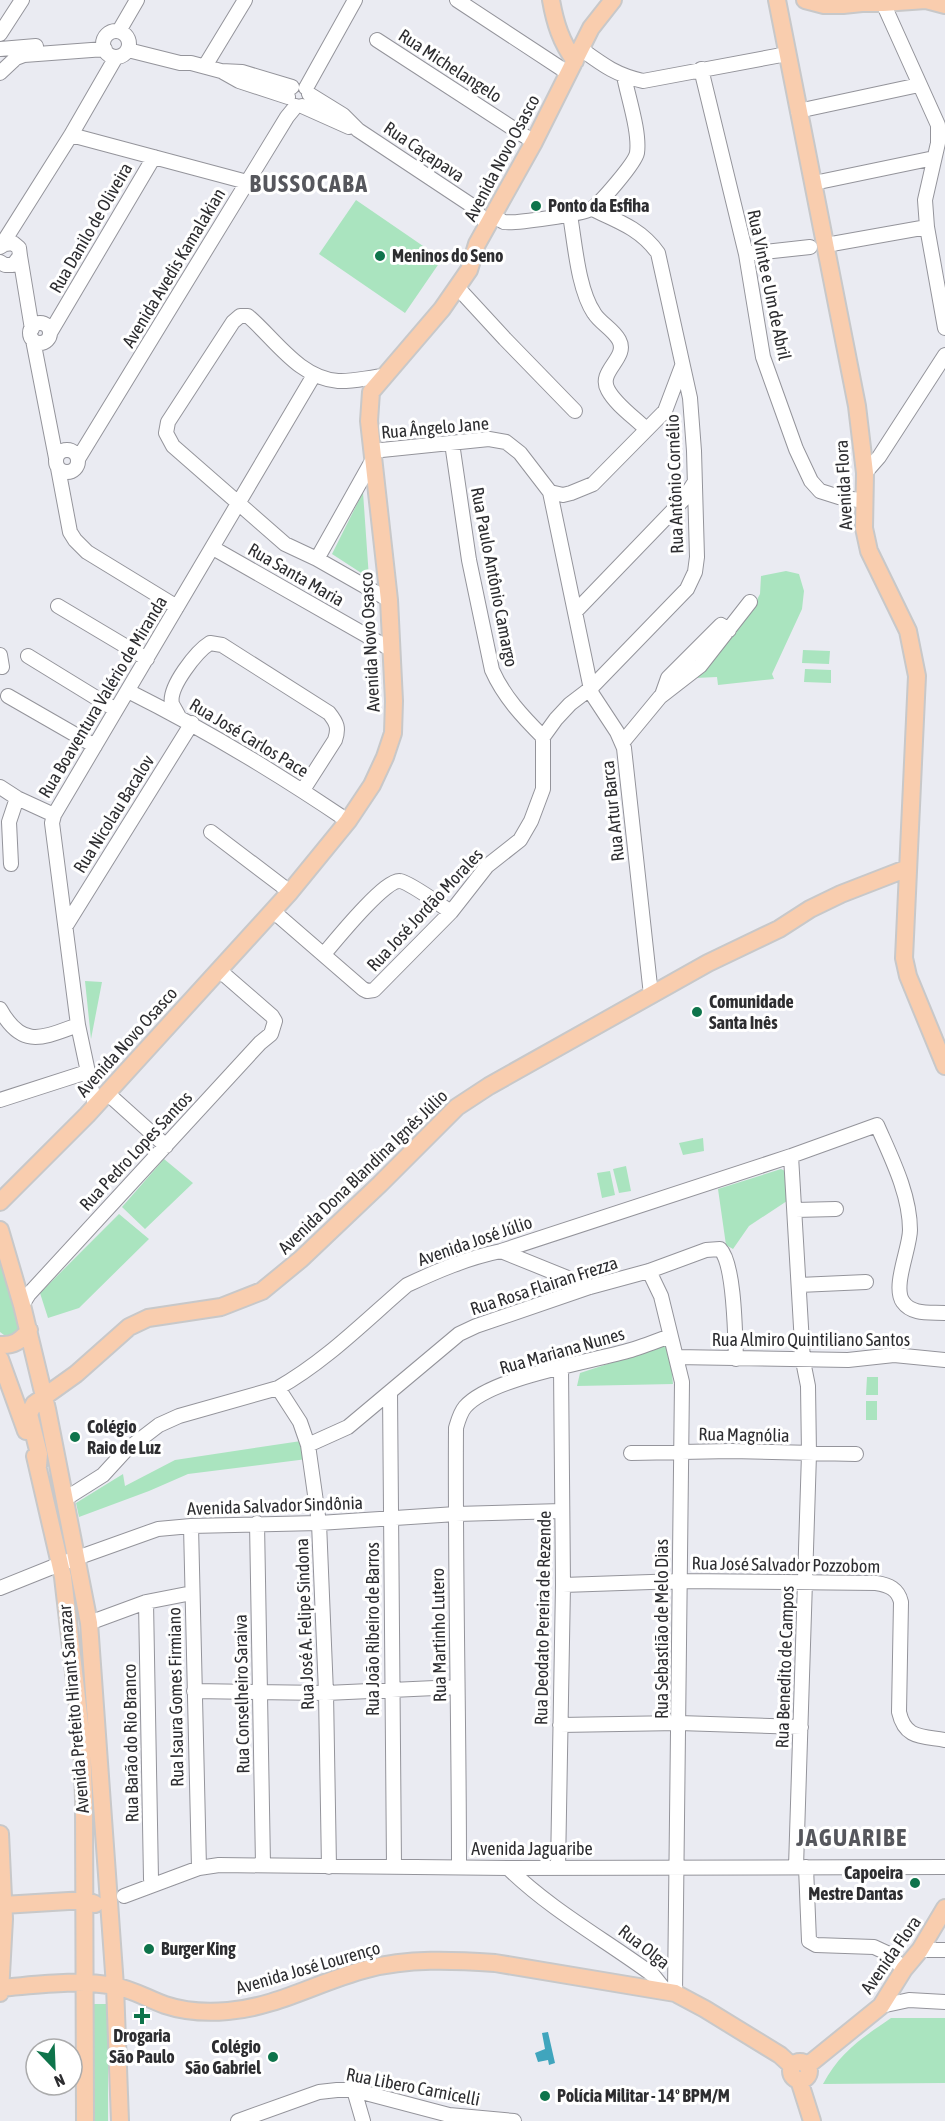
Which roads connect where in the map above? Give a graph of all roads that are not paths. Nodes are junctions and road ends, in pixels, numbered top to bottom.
1 (22, 0) edge
2 (137, 0) edge
3 (245, 0) edge
4 (355, 0) edge
5 (457, 0) edge
6 (551, 0) edge
7 (612, 0) edge
8 (777, 0) edge
9 (806, 0) edge
10 (860, 1) edge
11 (827, 2) edge
12 (883, 3) junction
13 (945, 5) edge
14 (15, 13) junction
15 (0, 34) edge
16 (377, 40) dead end
17 (117, 45) junction
18 (22, 46) junction
19 (0, 49) edge
20 (787, 54) junction
21 (575, 61) junction
22 (205, 66) junction
23 (701, 69) junction
24 (0, 73) edge
25 (624, 76) junction
26 (919, 85) junction
27 (297, 98) junction
28 (798, 111) junction
29 (71, 135) junction
30 (534, 142) junction
31 (154, 157) junction
32 (934, 158) junction
33 (247, 182) junction
34 (814, 183) junction
35 (592, 209) junction
36 (493, 215) junction
37 (570, 215) junction
38 (20, 218) junction
39 (927, 227) junction
40 (1, 246) edge
41 (818, 246) junction
42 (746, 254) junction
43 (13, 258) edge
44 (458, 288) junction
45 (945, 328) edge
46 (41, 332) junction
47 (945, 355) edge
48 (683, 365) junction
49 (314, 375) junction
50 (385, 376) junction
51 (344, 381) junction
52 (371, 392) junction
53 (576, 411) dead end
54 (646, 429) junction
55 (452, 442) junction
56 (372, 456) junction
57 (67, 459) junction
58 (865, 473) junction
59 (694, 483) junction
60 (550, 492) junction
61 (865, 501) junction
62 (239, 502) junction
63 (213, 548) junction
64 (317, 559) junction
65 (389, 600) junction
66 (750, 602) dead end
67 (57, 606) dead end
68 (177, 607) junction
69 (576, 611) junction
70 (392, 650) junction
71 (28, 656) dead end
72 (147, 659) junction
73 (591, 688) junction
74 (128, 691) junction
75 (8, 696) dead end
76 (116, 710) junction
77 (186, 720) junction
78 (543, 737) junction
79 (622, 743) junction
80 (95, 746) junction
81 (0, 786) edge
82 (303, 790) junction
83 (17, 798) junction
84 (54, 815) junction
85 (348, 821) junction
86 (211, 832) dead end
87 (11, 864) dead end
88 (908, 868) junction
89 (290, 892) junction
90 (273, 911) junction
91 (452, 912) junction
92 (67, 924) junction
93 (324, 954) junction
94 (219, 970) junction
95 (651, 995) junction
96 (0, 1009) edge
97 (78, 1026) junction
98 (945, 1066) edge
99 (87, 1072) junction
100 (101, 1099) junction
101 (0, 1100) edge
102 (166, 1146) junction
103 (791, 1156) junction
104 (0, 1202) edge
105 (836, 1209) dead end
106 (795, 1210) junction
107 (1, 1239) edge
108 (501, 1251) junction
109 (649, 1271) junction
110 (866, 1281) dead end
111 (799, 1285) junction
112 (590, 1287) junction
113 (22, 1305) junction
114 (945, 1313) edge
115 (29, 1330) junction
116 (670, 1336) junction
117 (0, 1345) edge
118 (676, 1357) junction
119 (0, 1359) edge
120 (736, 1359) junction
121 (945, 1360) edge
122 (803, 1361) junction
123 (561, 1368) junction
124 (278, 1388) junction
125 (390, 1392) junction
126 (44, 1396) junction
127 (466, 1406) joint
128 (308, 1445) junction
129 (682, 1452) junction
130 (630, 1453) dead end
131 (809, 1454) junction
132 (856, 1454) dead end
133 (38, 1466) junction
134 (65, 1499) junction
135 (562, 1511) junction
136 (456, 1514) junction
137 (391, 1520) junction
138 (257, 1523) junction
139 (319, 1523) junction
140 (191, 1526) junction
141 (77, 1559) junction
142 (60, 1564) junction
143 (680, 1581) junction
144 (807, 1583) junction
145 (563, 1585) junction
146 (0, 1588) edge
147 (192, 1593) junction
148 (146, 1602) junction
149 (89, 1623) junction
150 (457, 1687) junction
151 (391, 1689) junction
152 (194, 1691) junction
153 (260, 1692) junction
154 (326, 1693) junction
155 (679, 1724) junction
156 (560, 1725) junction
157 (801, 1727) junction
158 (945, 1740) edge
159 (0, 1834) edge
160 (0, 1854) edge
161 (263, 1865) junction
162 (394, 1866) junction
163 (329, 1867) junction
164 (459, 1867) junction
165 (945, 1867) edge
166 (199, 1868) junction
167 (508, 1868) junction
168 (558, 1868) junction
169 (677, 1868) junction
170 (801, 1868) junction
171 (153, 1883) junction
172 (124, 1896) dead end
173 (85, 1900) junction
174 (945, 1908) edge
175 (2, 1914) edge
176 (920, 1950) junction
177 (945, 1950) edge
178 (113, 1957) junction
179 (904, 1969) junction
180 (84, 1983) junction
181 (116, 1986) junction
182 (0, 1988) edge
183 (892, 1988) junction
184 (670, 1992) junction
185 (0, 1993) edge
186 (909, 2000) junction
187 (945, 2002) edge
188 (881, 2006) junction
189 (800, 2071) junction
190 (354, 2090) junction
191 (274, 2115) edge
192 (450, 2118) edge
193 (85, 2121) edge
194 (120, 2121) edge
195 (238, 2121) edge
196 (363, 2121) edge
197 (514, 2121) edge
198 (812, 2121) edge

1 - 14 street
2 - 17 street
3 - 22 street
4 - 27 street, Avenida Avedis Kamalakian
5 - 21 street
6 - 21 main road
7 - 21 main road, Avenida Novo Osasco
8 - 20 main road, Avenida Flora
9 - 11 main road
10 - 11 main road
10 - 12 main road
12 - 13 main road
12 - 26 street
14 - 15 street
14 - 18 street
16 - 30 street, Rua Michelangelo
17 - 18 street, Rua Caçapava
17 - 22 street, Rua Caçapava
17 - 24 street, Rua Caçapava
17 - 29 street
18 - 19 street, Rua Caçapava
20 - 23 street
20 - 28 main road, Avenida Flora
21 - 25 street
21 - 30 main road, Avenida Novo Osasco
22 - 27 street, Rua Caçapava
23 - 25 street
23 - 42 street, Rua Vinte e Um de Abril
25 - 35 street
26 - 28 street
26 - 32 street
27 - 33 street, Avenida Avedis Kamalakian
27 - 36 street, Rua Caçapava
28 - 34 main road, Avenida Flora
29 - 31 street
29 - 38 street
30 - 36 main road, Avenida Novo Osasco
31 - 33 street
31 - 46 street, Rua Danilo de Oliveira
32 - 34 street
32 - 39 street
33 - 57 street, Avenida Avedis Kamalakian
34 - 41 main road, Avenida Flora
35 - 37 street, Rua Caçapava
35 - 48 street, Rua Antônio Cornélio
36 - 37 street, Rua Caçapava
36 - 44 main road, Avenida Novo Osasco
37 - 54 street
38 - 40 street
38 - 43 street
39 - 41 street
39 - 45 street
40 - 43 street
41 - 42 street
41 - 58 main road, Avenida Flora
42 - 61 street, Rua Vinte e Um de Abril
43 - 46 street
44 - 50 main road, Avenida Novo Osasco
44 - 53 street
46 - 57 street, Rua Danilo de Oliveira
47 - 58 street
48 - 54 street
48 - 59 street, Rua Antônio Cornélio
49 - 51 street
49 - 62 street, Rua Boaventura Valério de Miranda
49 - 62 street
50 - 51 street
50 - 52 main road, Avenida Novo Osasco
51 - 52 street
52 - 56 main road, Avenida Novo Osasco
54 - 60 street
55 - 56 street, Rua Ângelo Jane
55 - 60 street, Rua Ângelo Jane
55 - 78 street, Rua Paulo Antônio Camargo
56 - 64 street
56 - 65 main road, Avenida Novo Osasco
57 - 68 street, Avenida Avedis Kamalakian
58 - 61 main road, Avenida Flora
59 - 69 street
59 - 73 street, Rua Antônio Cornélio
60 - 69 street, Rua Artur Barca
61 - 88 main road, Avenida Flora
62 - 63 street, Rua Boaventura Valério de Miranda
62 - 64 street
63 - 68 street, Rua Boaventura Valério de Miranda
63 - 70 street, Rua Santa Maria
64 - 65 street
65 - 70 main road, Avenida Novo Osasco
66 - 79 street
67 - 72 street
68 - 72 street, Rua Boaventura Valério de Miranda
69 - 73 street, Rua Artur Barca
70 - 85 main road, Avenida Novo Osasco
71 - 76 street
72 - 74 street, Rua Boaventura Valério de Miranda
73 - 78 street, Rua Antônio Cornélio
73 - 79 street, Rua Artur Barca
74 - 76 street, Rua Boaventura Valério de Miranda
74 - 77 street, Rua José Carlos Pace
75 - 80 street
76 - 80 street, Rua Boaventura Valério de Miranda
77 - 82 street, Rua José Carlos Pace
77 - 82 street
77 - 92 street, Rua Nicolau Bacalov
78 - 91 street, Rua José Jordão Morales
79 - 95 street, Rua Artur Barca
80 - 84 street, Rua Boaventura Valério de Miranda
81 - 83 street
82 - 85 street, Rua José Carlos Pace
83 - 84 street
83 - 87 street
84 - 92 street, Rua Boaventura Valério de Miranda
85 - 89 main road, Avenida Novo Osasco
86 - 89 street
88 - 95 main road, Avenida Dona Blandina Ignês Júlio
88 - 98 main road, Avenida Flora
89 - 90 main road, Avenida Novo Osasco
90 - 93 street, Rua José Jordão Morales
90 - 94 main road, Avenida Novo Osasco
91 - 93 street
91 - 93 street, Rua José Jordão Morales
92 - 97 street, Rua Boaventura Valério de Miranda
94 - 100 main road, Avenida Novo Osasco
94 - 102 street, Rua Pedro Lopes Santos
95 - 126 main road, Avenida Dona Blandina Ignês Júlio
96 - 97 street
97 - 99 street, Rua Boaventura Valério de Miranda
99 - 100 street, Rua Boaventura Valério de Miranda
99 - 101 street
100 - 102 street
100 - 104 main road, Avenida Novo Osasco
102 - 113 street, Rua Pedro Lopes Santos
103 - 106 street, Rua Benedito de Campos
103 - 108 street, Avenida José Júlio
103 - 114 street, Avenida José Júlio
105 - 106 street
106 - 111 street, Rua Benedito de Campos
107 - 113 main road, Avenida Prefeito Hirant Sanazar
108 - 112 street
108 - 124 street, Avenida José Júlio
109 - 112 street, Rua Rosa Flairan Frezza
109 - 116 street, Rua Sebastião de Melo Dias
109 - 120 street, Rua Rosa Flairan Frezza
110 - 111 street
111 - 122 street, Rua Benedito de Campos
112 - 125 street, Rua Rosa Flairan Frezza
113 - 115 main road, Avenida Prefeito Hirant Sanazar
115 - 117 main road
115 - 126 main road, Avenida Prefeito Hirant Sanazar
116 - 118 street, Rua Sebastião de Melo Dias
116 - 123 street, Rua Mariana Nunes
118 - 120 street, Rua Almiro Quintiliano Santos
118 - 129 street, Rua Sebastião de Melo Dias
119 - 133 main road, Avenida Prefeito Hirant Sanazar
120 - 122 street, Rua Almiro Quintiliano Santos
121 - 122 street, Rua Almiro Quintiliano Santos
122 - 131 street, Rua Benedito de Campos
123 - 127 street, Rua Mariana Nunes
123 - 135 street, Rua Deodato Pereira de Rezende
124 - 128 street, Rua José A. Felipe Sindona
124 - 134 street, Avenida José Júlio
125 - 128 street, Rua Rosa Flairan Frezza
125 - 137 street, Rua João Ribeiro de Barros
126 - 133 main road, Avenida Dona Blandina Ignês Júlio
126 - 134 main road, Avenida Prefeito Hirant Sanazar
127 - 136 street, Rua Martinho Lutero
128 - 139 street, Rua José A. Felipe Sindona
129 - 130 street, Rua Magnólia
129 - 131 street, Rua Magnólia
129 - 143 street, Rua Sebastião de Melo Dias
131 - 132 street, Rua Magnólia
131 - 144 street, Rua Benedito de Campos
133 - 142 main road, Avenida Prefeito Hirant Sanazar
134 - 141 main road, Avenida Prefeito Hirant Sanazar
135 - 136 street, Avenida Salvador Sindônia
135 - 145 street, Rua Deodato Pereira de Rezende
136 - 137 street, Avenida Salvador Sindônia
136 - 150 street, Rua Martinho Lutero
137 - 139 street, Avenida Salvador Sindônia
137 - 151 street, Rua João Ribeiro de Barros
138 - 139 street, Avenida Salvador Sindônia
138 - 140 street, Avenida Salvador Sindônia
138 - 153 street, Rua Conselheiro Saraiva
139 - 154 street, Rua José A. Felipe Sindona
140 - 141 street, Avenida Salvador Sindônia
140 - 147 street, Rua Isaura Gomes Firmiano
141 - 142 street, Avenida Salvador Sindônia
141 - 149 main road, Avenida Prefeito Hirant Sanazar
142 - 146 street, Avenida Salvador Sindônia
142 - 173 main road, Avenida Prefeito Hirant Sanazar
143 - 144 street, Rua José Salvador Pozzobom
143 - 145 street, Rua José Salvador Pozzobom
143 - 155 street, Rua Sebastião de Melo Dias
144 - 157 street, Rua Benedito de Campos
144 - 158 street, Rua José Salvador Pozzobom
145 - 156 street, Rua Deodato Pereira de Rezende
147 - 148 street
147 - 152 street, Rua Isaura Gomes Firmiano
148 - 149 street
148 - 171 street, Rua Barão do Rio Branco
149 - 178 main road, Avenida Prefeito Hirant Sanazar
150 - 151 street
150 - 164 street, Rua Martinho Lutero
151 - 154 street
151 - 162 street, Rua João Ribeiro de Barros
152 - 153 street
152 - 166 street, Rua Isaura Gomes Firmiano
153 - 154 street
153 - 161 street, Rua Conselheiro Saraiva
154 - 163 street, Rua José A. Felipe Sindona
155 - 156 street
155 - 157 street
155 - 169 street, Rua Sebastião de Melo Dias
156 - 168 street, Rua Deodato Pereira de Rezende
157 - 170 street, Rua Benedito de Campos
159 - 160 main road
160 - 175 main road
161 - 163 street, Avenida Jaguaribe
161 - 166 street, Avenida Jaguaribe
162 - 163 street, Avenida Jaguaribe
162 - 164 street, Avenida Jaguaribe
164 - 167 street, Avenida Jaguaribe
165 - 170 street, Avenida Jaguaribe
166 - 171 street, Avenida Jaguaribe
167 - 168 street, Avenida Jaguaribe
167 - 184 street, Rua Olga
168 - 169 street, Avenida Jaguaribe
169 - 170 street, Avenida Jaguaribe
169 - 184 street, Rua Sebastião de Melo Dias
170 - 179 street, Rua Benedito de Campos
171 - 172 street, Avenida Jaguaribe
173 - 175 main road
173 - 178 main road
173 - 180 main road, Avenida Prefeito Hirant Sanazar
174 - 176 main road, Avenida Flora
175 - 182 main road
176 - 177 street
176 - 179 main road, Avenida Flora
178 - 181 main road, Avenida Prefeito Hirant Sanazar
179 - 183 main road, Avenida Flora
180 - 181 main road, Avenida José Lourenço
180 - 182 main road, Avenida José Lourenço
180 - 193 main road, Avenida Prefeito Hirant Sanazar
181 - 184 main road, Avenida José Lourenço
181 - 194 main road, Avenida Prefeito Hirant Sanazar
182 - 185 main road
183 - 186 street
183 - 188 main road, Avenida Flora
184 - 189 main road, Rua Olga
186 - 187 street
186 - 188 street
188 - 189 main road, Avenida Flora
189 - 198 main road
190 - 191 street, Rua Libero Carnicelli
190 - 192 street, Rua Libero Carnicelli
190 - 196 street
191 - 195 street, Rua Libero Carnicelli
192 - 197 street, Rua Libero Carnicelli

